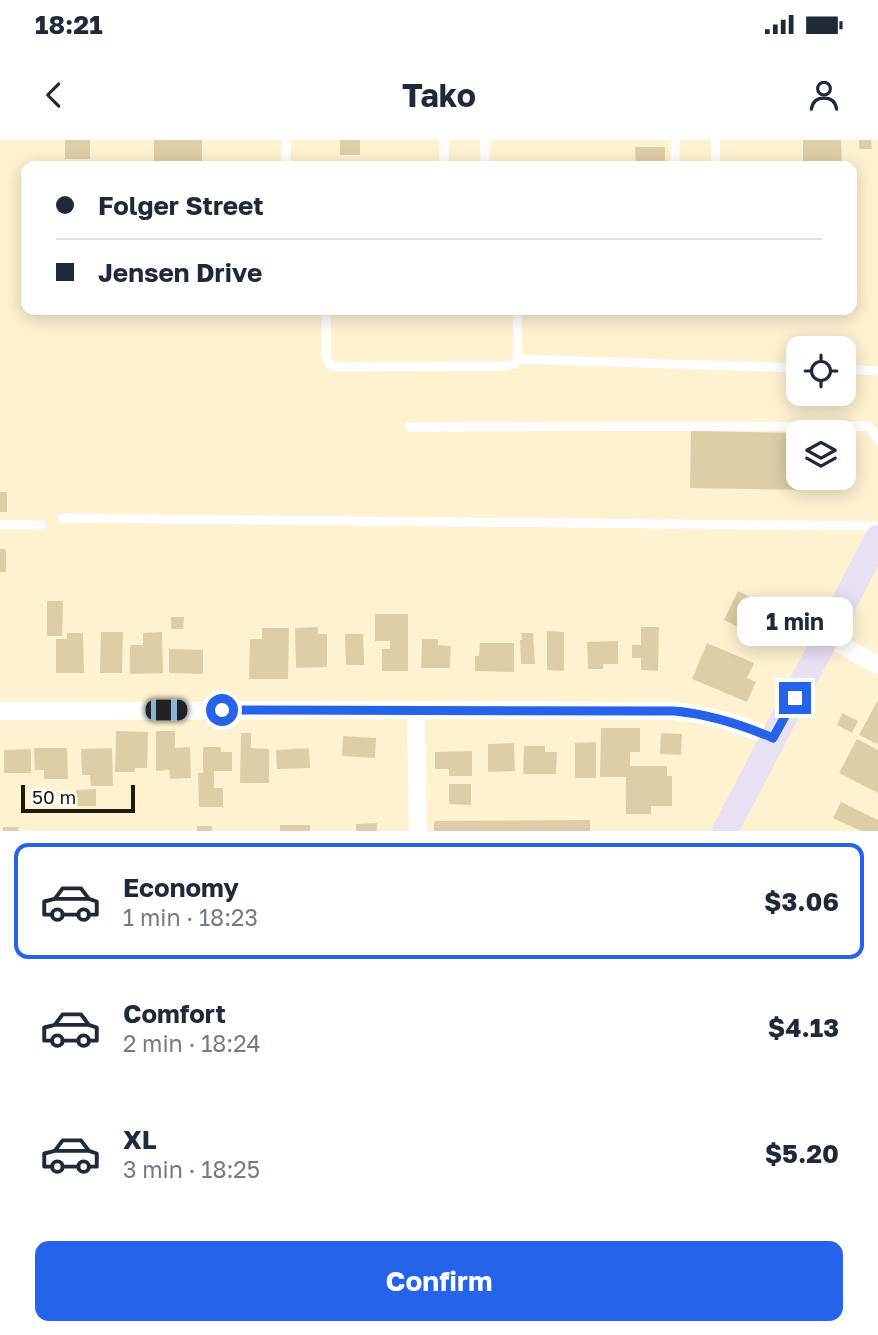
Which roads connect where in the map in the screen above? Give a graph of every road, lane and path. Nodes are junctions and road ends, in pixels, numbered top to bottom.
1 (286, 140) edge
2 (444, 140) edge
3 (485, 140) edge
4 (675, 140) edge
5 (715, 140) edge
6 (286, 161) edge
7 (444, 161) edge
8 (485, 161) edge
9 (675, 161) edge
10 (716, 161) edge
11 (326, 315) edge
12 (517, 315) edge
13 (518, 359) junction
14 (786, 368) edge
15 (856, 370) edge
16 (878, 371) edge
17 (409, 427) dead end
18 (878, 440) edge
19 (62, 518) dead end
20 (0, 525) edge
21 (41, 525) dead end
22 (878, 526) edge
23 (878, 538) edge
24 (827, 637) junction
25 (878, 666) edge
26 (415, 710) junction
27 (0, 711) edge
28 (773, 738) junction
29 (418, 831) edge
30 (725, 831) edge

1 - 6 lane
2 - 7 lane
3 - 8 lane
4 - 9 lane
5 - 10 lane
11 - 13 lane
12 - 13 lane
13 - 14 lane
15 - 16 lane
17 - 18 lane
19 - 22 lane
20 - 21 lane
23 - 24 main road
24 - 25 street
24 - 28 main road
26 - 27 street
26 - 28 street
26 - 29 street
28 - 30 main road

